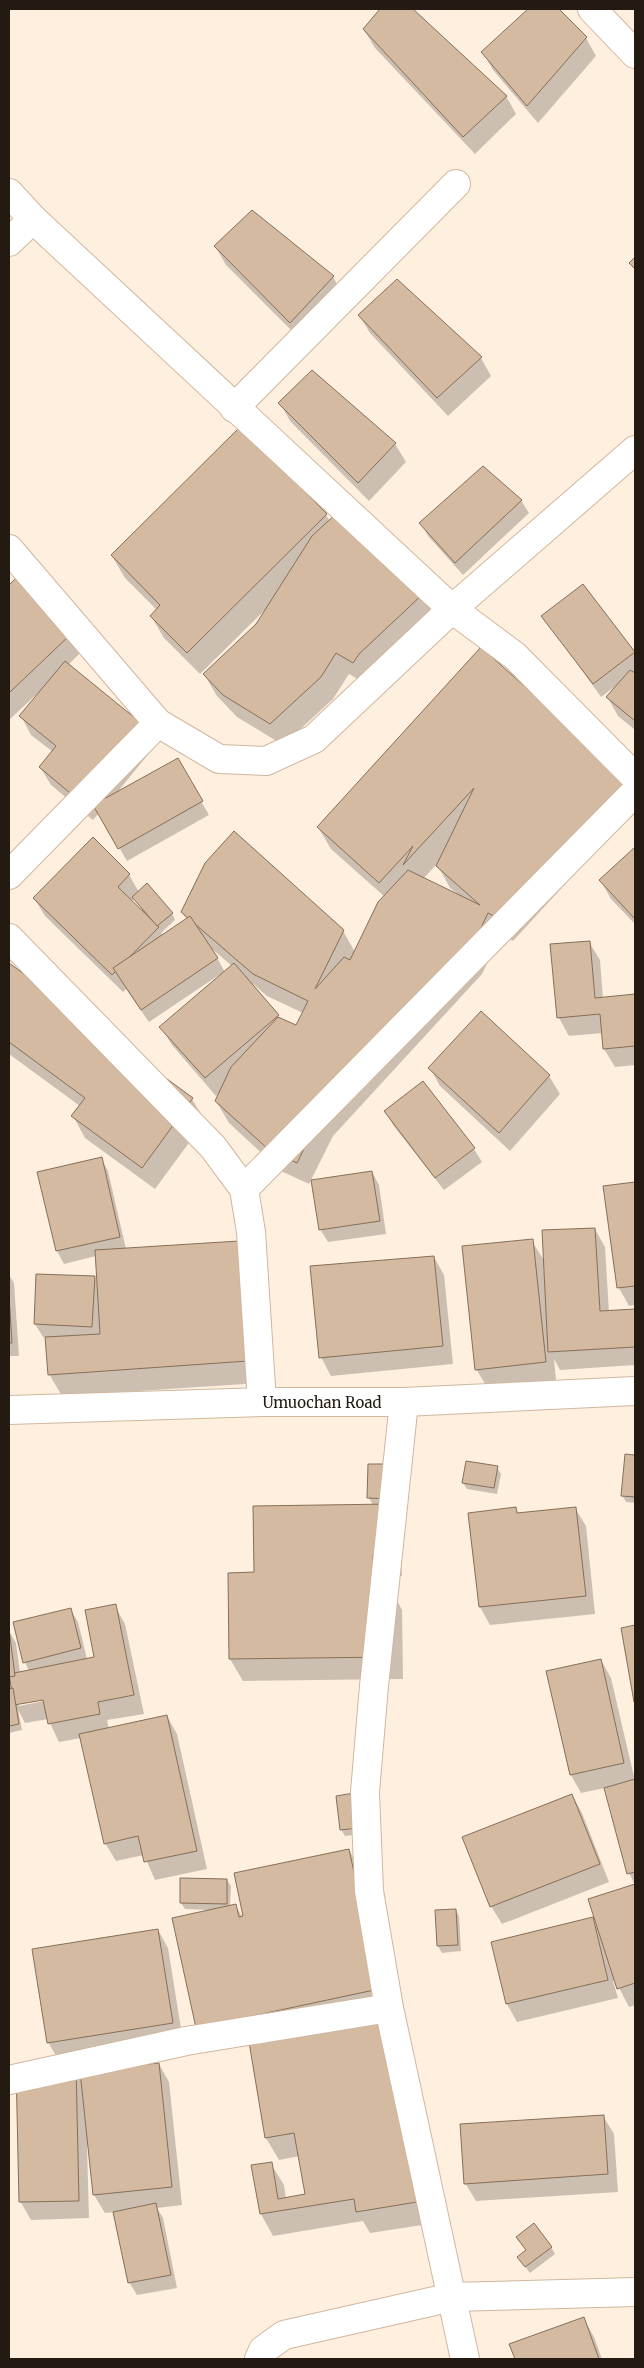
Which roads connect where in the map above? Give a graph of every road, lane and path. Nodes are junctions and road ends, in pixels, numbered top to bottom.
1 (592, 9) edge
2 (635, 54) edge
3 (456, 184) dead end
4 (9, 193) edge
5 (33, 219) junction
6 (9, 242) edge
7 (234, 408) junction
8 (635, 450) edge
9 (9, 549) edge
10 (452, 609) junction
11 (158, 723) junction
12 (635, 778) edge
13 (635, 792) edge
14 (9, 875) edge
15 (9, 938) edge
16 (244, 1189) junction
17 (635, 1391) edge
18 (262, 1402) junction
19 (404, 1402) junction
20 (9, 1410) edge
21 (389, 2008) junction
22 (9, 2080) edge
23 (635, 2292) edge
24 (452, 2296) junction
25 (259, 2359) edge
26 (465, 2359) edge

1 - 2 street
3 - 7 street
4 - 5 street
5 - 6 street
5 - 7 street
7 - 10 street
8 - 10 street
9 - 11 street
10 - 11 street
10 - 12 street
11 - 14 street
13 - 16 street
15 - 16 street
16 - 18 street
17 - 19 street, Umuochan Road
18 - 19 street, Umuochan Road
18 - 20 street, Umuochan Road
19 - 21 street
21 - 22 street
21 - 24 street
23 - 24 street
24 - 25 street
24 - 26 street

